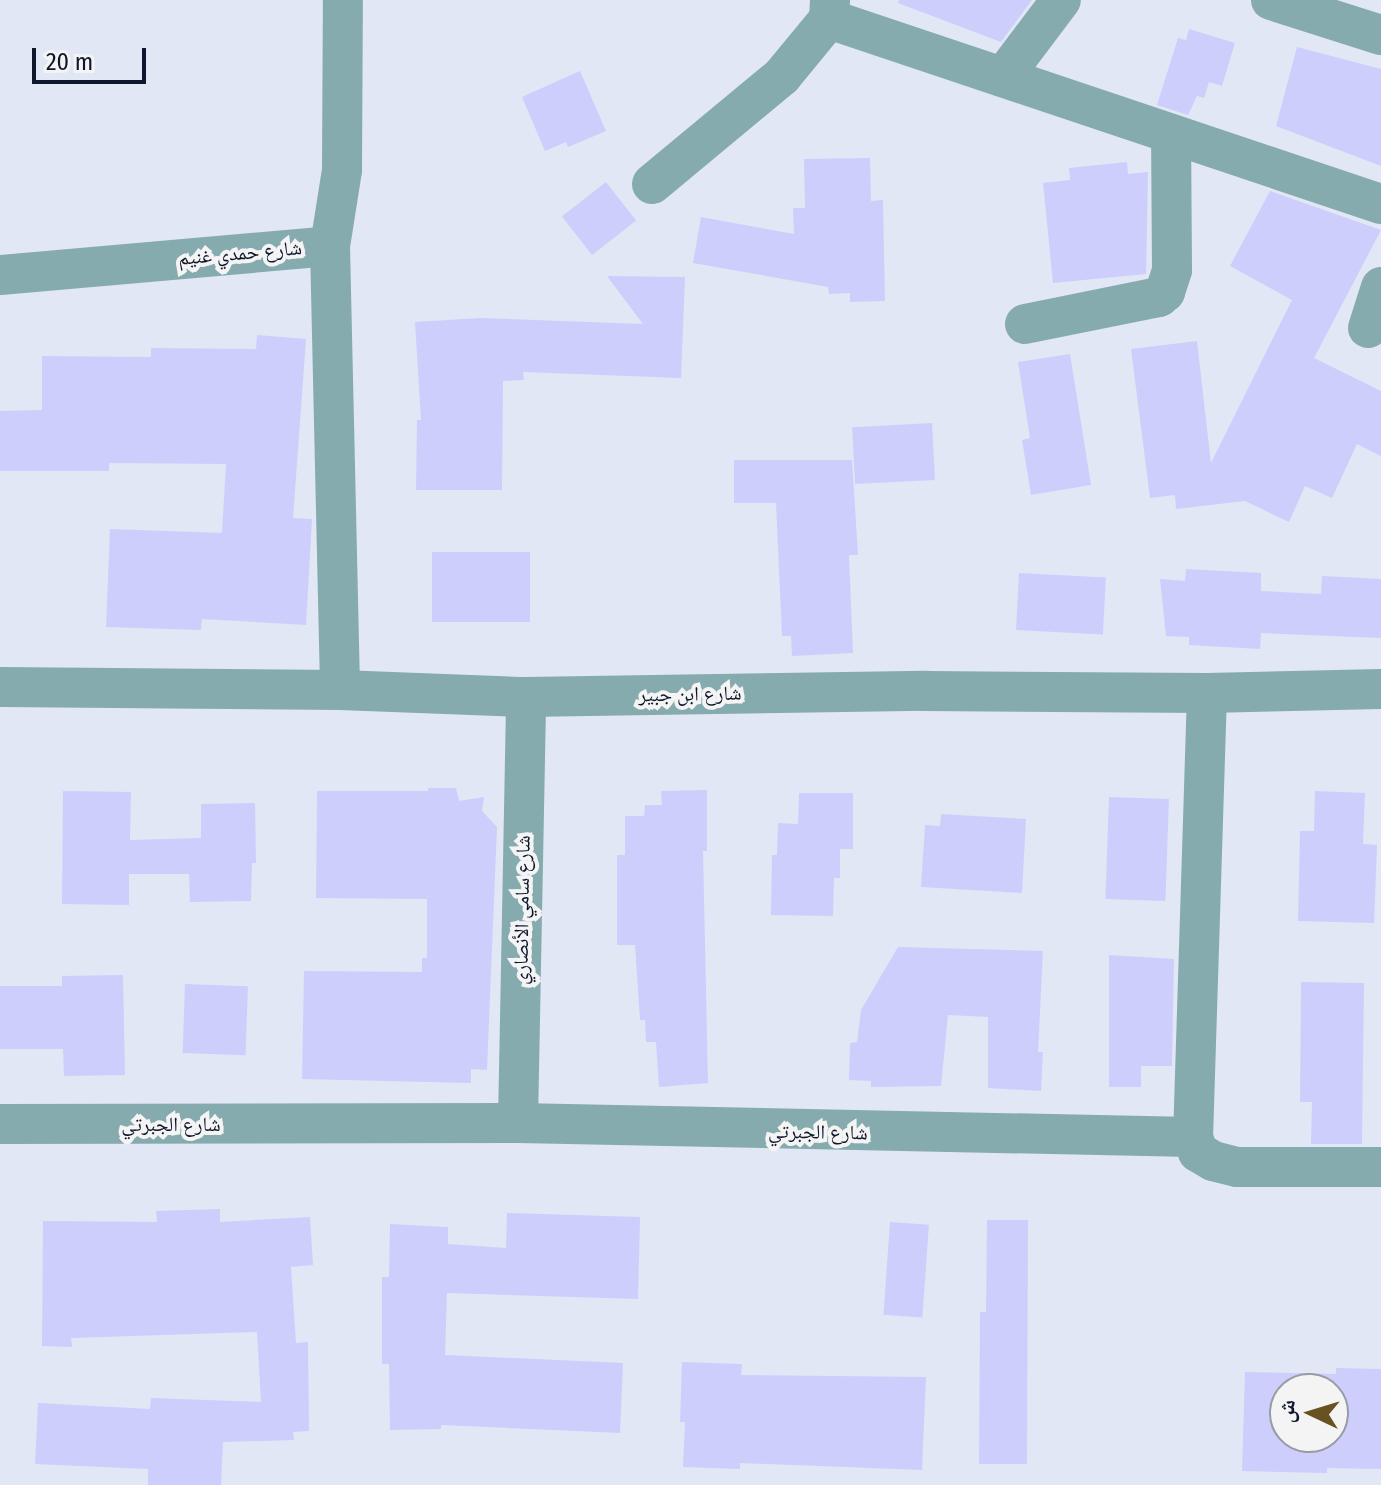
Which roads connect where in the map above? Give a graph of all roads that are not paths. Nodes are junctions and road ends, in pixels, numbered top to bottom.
1 (343, 0) edge
2 (1061, 0) edge
3 (1271, 0) edge
4 (829, 9) edge
5 (1381, 35) edge
6 (1003, 77) junction
7 (1171, 135) junction
8 (652, 184) dead end
9 (1381, 204) edge
10 (330, 246) junction
11 (0, 275) edge
12 (1381, 287) edge
13 (1025, 324) dead end
14 (1368, 328) dead end
15 (0, 687) edge
16 (1381, 689) edge
17 (340, 690) junction
18 (1207, 693) junction
19 (526, 697) junction
20 (518, 1123) junction
21 (0, 1124) edge
22 (1193, 1137) junction
23 (1381, 1167) edge

1 - 10 street, شارع حمدي غنيم
2 - 6 street
3 - 5 street
4 - 6 street
4 - 8 street
6 - 7 street
7 - 9 street
7 - 13 street
10 - 11 street, شارع حمدي غنيم
10 - 17 street
12 - 14 street
15 - 17 street, شارع ابن جبير
16 - 18 street, شارع ابن جبير
17 - 19 street, شارع ابن جبير
18 - 19 street, شارع ابن جبير
18 - 22 street
19 - 20 street, شارع سامي الأنصاري
20 - 21 street, شارع الجبرتي
20 - 22 street, شارع الجبرتي
22 - 23 street

